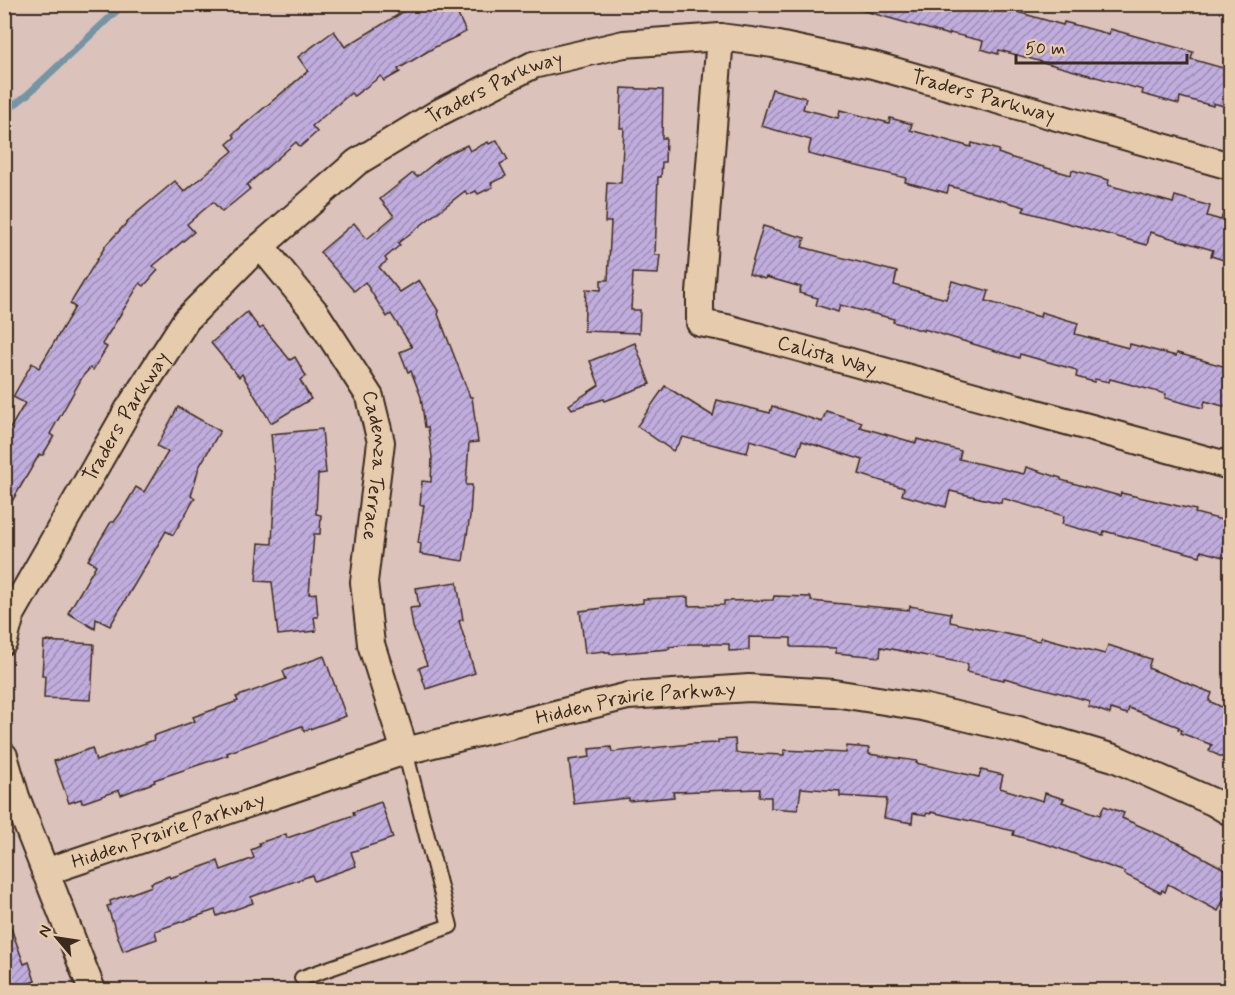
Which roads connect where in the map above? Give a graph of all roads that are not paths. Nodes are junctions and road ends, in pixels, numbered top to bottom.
1 (720, 38) junction
2 (1230, 166) edge
3 (261, 246) junction
4 (1230, 466) edge
5 (4, 641) edge
6 (405, 751) junction
7 (4, 756) edge
8 (1230, 812) edge
9 (45, 872) junction
10 (302, 978) dead end
11 (92, 990) edge

1 - 2 street, Traders Parkway
1 - 3 street, Traders Parkway
1 - 4 street, Calista Way
3 - 5 street, Traders Parkway
3 - 6 street, Cadenza Terrace
6 - 8 street, Hidden Prairie Parkway
6 - 9 street, Hidden Prairie Parkway
6 - 10 lane
7 - 9 street
9 - 11 street

